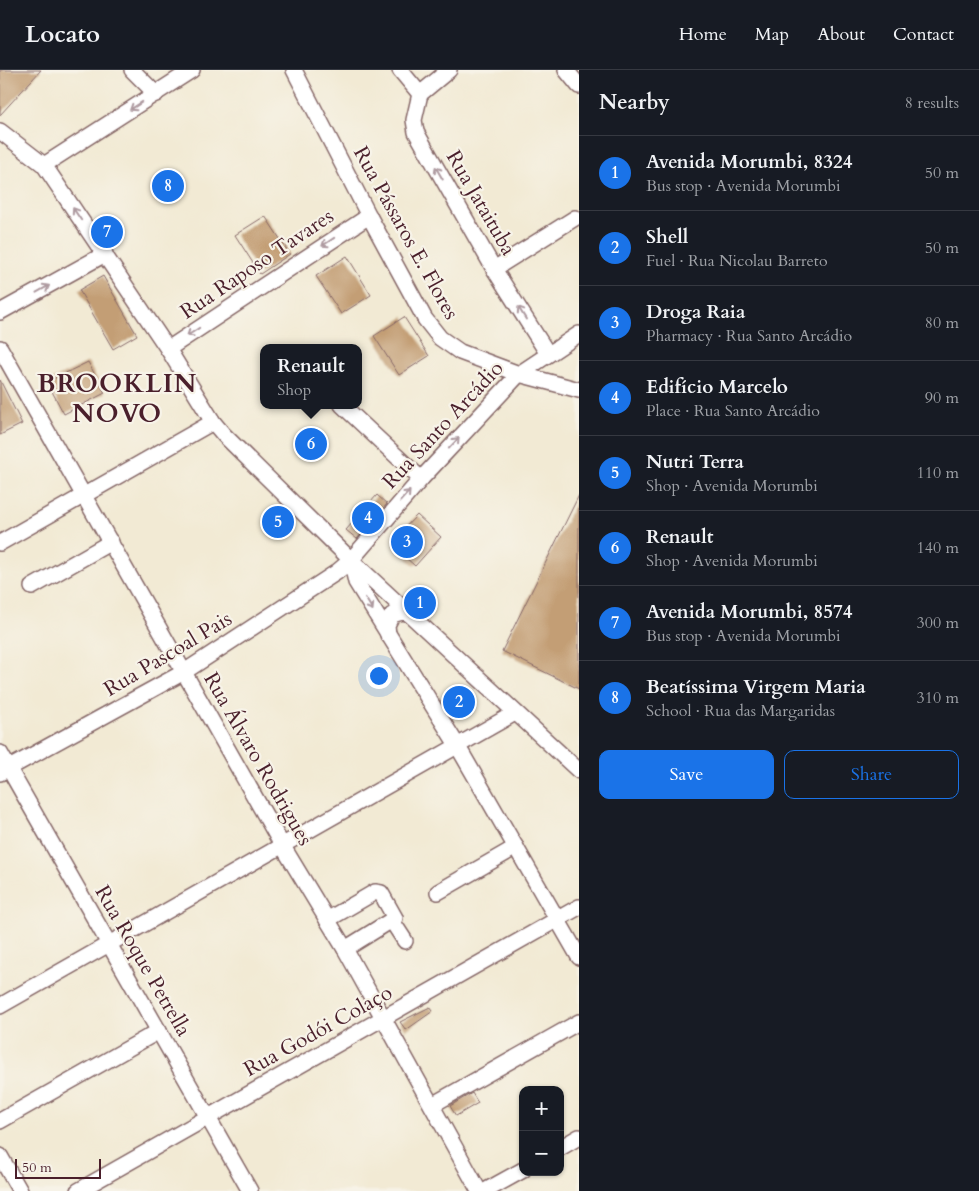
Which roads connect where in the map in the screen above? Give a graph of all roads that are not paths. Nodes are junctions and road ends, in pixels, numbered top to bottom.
1 (132, 70) edge
2 (192, 70) edge
3 (294, 70) edge
4 (400, 70) edge
5 (449, 70) edge
6 (566, 70) edge
7 (579, 86) edge
8 (156, 94) junction
9 (420, 94) junction
10 (0, 131) edge
11 (44, 165) junction
12 (369, 216) junction
13 (575, 218) dead end
14 (104, 254) junction
15 (494, 269) junction
16 (0, 312) edge
17 (579, 334) edge
18 (0, 348) edge
19 (168, 349) junction
20 (548, 354) junction
21 (519, 374) junction
22 (579, 390) edge
23 (346, 409) edge
24 (213, 422) junction
25 (421, 479) junction
26 (84, 495) junction
27 (110, 542) junction
28 (0, 543) edge
29 (351, 560) junction
30 (32, 587) dead end
31 (408, 613) junction
32 (388, 635) junction
33 (184, 672) junction
34 (515, 713) junction
35 (457, 745) junction
36 (0, 753) edge
37 (4, 771) edge
38 (579, 771) edge
39 (282, 845) junction
40 (516, 847) junction
41 (438, 892) dead end
42 (579, 907) edge
43 (557, 919) junction
44 (327, 920) junction
45 (392, 921) junction
46 (405, 941) dead end
47 (109, 944) junction
48 (344, 949) junction
49 (579, 957) edge
50 (0, 1006) edge
51 (383, 1019) junction
52 (579, 1022) edge
53 (159, 1031) junction
54 (432, 1105) junction
55 (208, 1118) junction
56 (0, 1121) edge
57 (579, 1138) edge
58 (564, 1146) edge
59 (0, 1156) edge
60 (519, 1172) edge
61 (20, 1191) edge
62 (78, 1191) edge
63 (250, 1191) edge
64 (479, 1191) edge
65 (485, 1191) edge

1 - 8 street
2 - 8 street
3 - 12 street, Rua Pássaros E. Flores
4 - 9 street
5 - 9 street
6 - 7 street
8 -> 11 street
15 -> 9 street, Rua Jataituba
10 - 11 street
14 -> 11 street
12 -> 19 street, Rua Raposo Tavares
12 - 21 street, Rua Pássaros E. Flores
13 - 15 street
16 -> 14 street
14 - 19 street
20 -> 15 street, Rua Jataituba
17 - 20 street, Rua Santo Arcádio
18 - 26 street, Rua Álvaro Rodrigues
19 - 24 street
20 - 21 street, Rua Santo Arcádio
21 - 22 street, Rua Pássaros E. Flores
25 -> 21 street, Rua Santo Arcádio
23 - 25 street
24 - 26 street
24 - 29 street
29 -> 25 street, Rua Santo Arcádio
26 - 27 street, Rua Álvaro Rodrigues
26 - 28 street
27 - 30 street
27 - 33 street, Rua Álvaro Rodrigues
29 - 31 street
29 -> 32 street
29 - 33 street, Rua Pascoal Pais
31 - 32 street
31 - 34 street
32 - 35 street
33 - 37 street, Rua Pascoal Pais
33 - 39 street, Rua Álvaro Rodrigues
34 - 35 street
34 - 38 street
35 - 39 street
35 - 40 street
36 - 37 street, Rua Roque Petrella
37 - 47 street, Rua Roque Petrella
39 - 44 street, Rua Álvaro Rodrigues
39 - 47 street
40 - 41 street
40 - 43 street
42 - 43 street, Rua Godói Colaço
43 - 49 street
43 - 51 street, Rua Godói Colaço
44 - 45 street
44 - 48 street, Rua Álvaro Rodrigues
45 - 46 street
45 - 48 street
47 - 50 street
47 - 53 street, Rua Roque Petrella
48 - 51 street, Rua Álvaro Rodrigues
51 - 54 street, Rua Álvaro Rodrigues
51 - 55 street, Rua Godói Colaço
52 - 54 street
53 - 55 street, Rua Roque Petrella
53 - 56 street
54 - 64 street, Rua Álvaro Rodrigues
55 - 62 street, Rua Godói Colaço
55 - 63 street, Rua Roque Petrella
57 - 58 street
59 - 61 street
60 - 65 street

